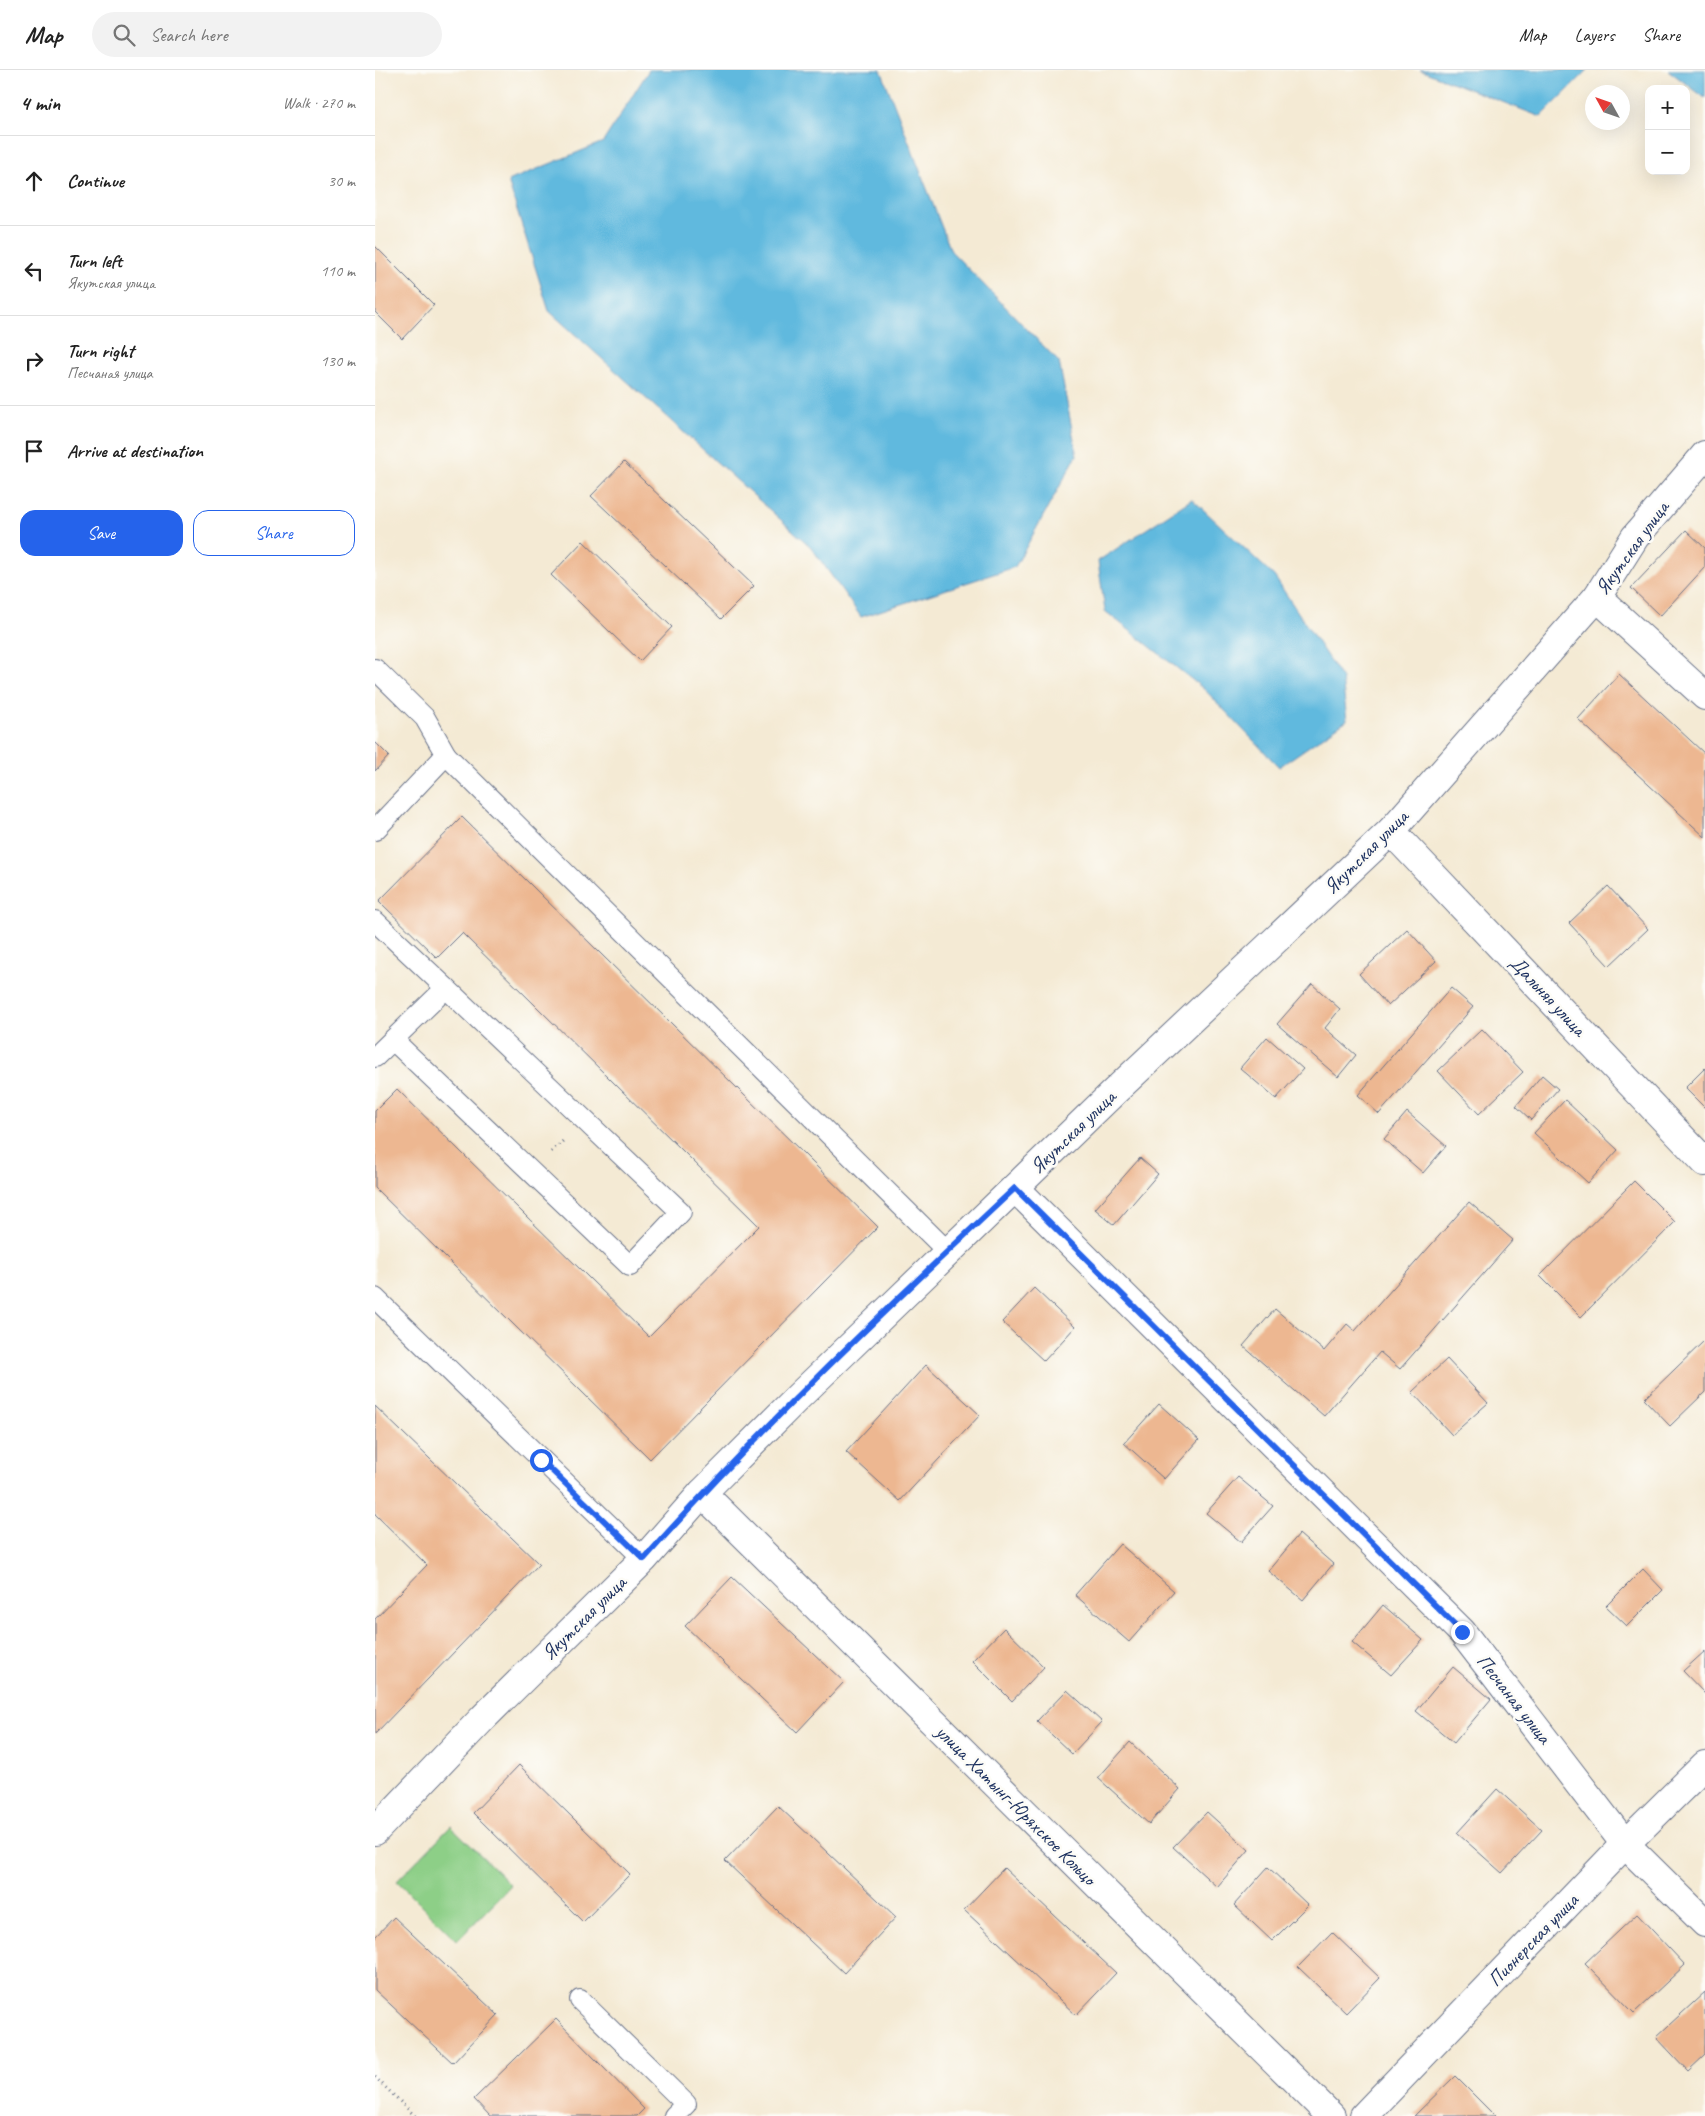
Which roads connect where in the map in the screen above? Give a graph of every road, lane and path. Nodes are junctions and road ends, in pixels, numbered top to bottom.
1 (1705, 455) edge
2 (1597, 597) junction
3 (375, 669) edge
4 (1705, 696) edge
5 (446, 755) junction
6 (375, 830) edge
7 (1391, 831) junction
8 (375, 921) edge
9 (446, 988) junction
10 (393, 1040) junction
11 (375, 1057) edge
12 (584, 1119) junction
13 (1705, 1162) edge
14 (532, 1172) junction
15 (1015, 1188) junction
16 (947, 1252) junction
17 (375, 1298) edge
18 (702, 1493) junction
19 (644, 1559) junction
20 (1705, 1766) edge
21 (375, 1831) edge
22 (1625, 1844) junction
23 (1705, 1923) edge
24 (580, 2000) dead end
25 (375, 2077) edge
26 (415, 2116) edge
27 (674, 2116) edge
28 (1331, 2116) edge
29 (1364, 2116) edge

1 - 2 street, Якутская улица
2 - 4 street
2 - 7 street, Якутская улица
3 - 5 lane
5 - 6 lane
5 - 16 lane
7 - 13 street, Дальняя улица
7 - 15 street, Якутская улица
8 - 9 lane
9 - 10 lane
9 - 12 lane
10 - 11 lane
10 - 14 lane
12 - 14 path
12 - 14 lane
15 - 16 street, Якутская улица
15 - 22 street, Песчаная улица
16 - 18 street, Якутская улица
17 - 19 lane
18 - 19 street, Якутская улица
18 - 28 street, улица Хатынг-Юряхское Кольцо
19 - 21 street, Якутская улица
20 - 22 street, Пионерская улица
22 - 23 street, Песчаная улица
22 - 29 street, Пионерская улица
24 - 27 lane
25 - 26 path

